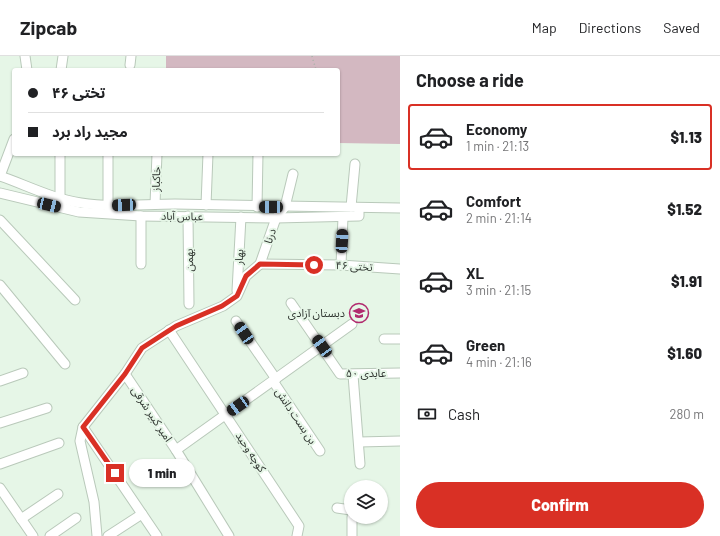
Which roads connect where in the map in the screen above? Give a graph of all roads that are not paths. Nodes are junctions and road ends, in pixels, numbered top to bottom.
1 (24, 56) edge
2 (63, 56) edge
3 (27, 68) edge
4 (61, 68) edge
5 (12, 144) edge
6 (60, 156) edge
7 (108, 156) edge
8 (157, 156) edge
9 (208, 156) edge
10 (258, 156) edge
11 (355, 164) dead end
12 (293, 174) dead end
13 (0, 176) edge
14 (0, 194) edge
15 (60, 198) junction
16 (155, 204) junction
17 (206, 205) junction
18 (108, 206) junction
19 (257, 207) junction
20 (285, 207) junction
21 (355, 207) junction
22 (400, 208) edge
23 (141, 216) junction
24 (188, 216) junction
25 (241, 217) junction
26 (343, 217) junction
27 (276, 218) junction
28 (0, 220) edge
29 (141, 264) dead end
30 (260, 264) junction
31 (341, 265) junction
32 (400, 269) edge
33 (0, 285) edge
34 (237, 296) junction
35 (75, 300) dead end
36 (291, 303) dead end
37 (189, 304) dead end
38 (236, 321) dead end
39 (352, 324) dead end
40 (169, 330) junction
41 (384, 339) dead end
42 (400, 339) edge
43 (322, 346) junction
44 (65, 364) dead end
45 (23, 373) dead end
46 (400, 373) edge
47 (125, 374) junction
48 (353, 374) junction
49 (0, 380) edge
50 (274, 380) junction
51 (47, 408) dead end
52 (226, 414) junction
53 (0, 423) edge
54 (83, 427) junction
55 (400, 441) edge
56 (359, 442) junction
57 (59, 443) dead end
58 (176, 450) junction
59 (320, 451) dead end
60 (0, 464) edge
61 (360, 464) dead end
62 (0, 488) edge
63 (58, 494) dead end
64 (337, 508) dead end
65 (344, 509) edge
66 (142, 514) junction
67 (76, 518) dead end
68 (21, 519) junction
69 (352, 524) edge
70 (33, 536) edge
71 (50, 536) edge
72 (97, 536) edge
73 (108, 536) edge
74 (157, 536) edge
75 (229, 536) edge
76 (297, 536) edge
77 (352, 536) edge

1 - 3 street
2 - 4 street
5 - 13 street
6 - 15 street
7 - 18 street
8 - 16 street, خاکباز
9 - 17 street
10 - 19 street
11 - 21 street
12 - 20 street
13 - 15 street, عباس آباد
14 - 23 street, عباس آباد
15 - 18 street, عباس آباد
16 - 17 street, عباس آباد
16 - 18 street, عباس آباد
17 - 19 street, عباس آباد
19 - 20 street, عباس آباد
20 - 21 street, عباس آباد
20 - 27 street
21 - 22 street, عباس آباد
21 - 26 street, عباس آباد
23 - 24 street, عباس آباد
23 - 29 street
24 - 25 street, عباس آباد
24 - 37 street, بهمن
25 - 27 street, عباس آباد
25 - 34 street, بهار
26 - 27 street, عباس آباد
26 - 31 street
27 - 30 street, درنا
28 - 35 street
30 - 31 street, تختی ۴۶
30 - 34 street, درنا
31 - 32 street, تختی ۴۶
33 - 44 street
34 - 40 street
36 - 43 street
38 - 50 street, بن بست دانش
39 - 43 street
40 - 47 street
40 - 52 street, کوچه وحید
41 - 42 street
43 - 48 street, عابدی ۵۰
43 - 50 street
45 - 49 street
46 - 48 street, عابدی ۵۰
47 - 54 street
47 - 58 street, امیر کبیر شرقی
48 - 56 street
50 - 52 street
50 - 59 street, بن بست دانش
51 - 53 street
52 - 58 street
52 - 76 street, کوچه وحید
54 - 66 street
54 - 72 street
55 - 56 street
56 - 61 street
57 - 60 street
58 - 75 street, امیر کبیر شرقی
62 - 68 street
63 - 68 street
64 - 65 street
66 - 73 street
66 - 74 street
67 - 71 street
68 - 70 street
69 - 77 street

